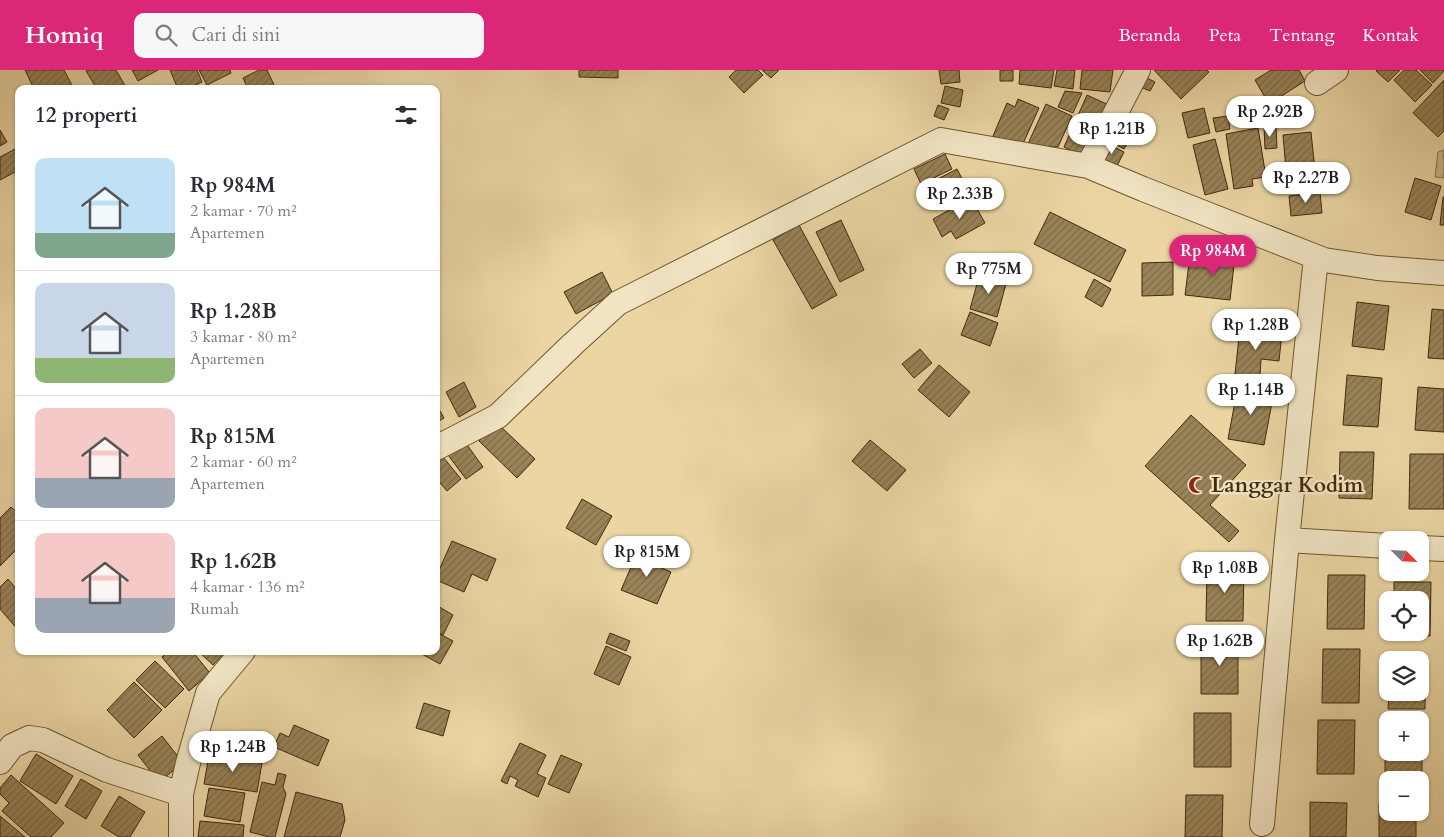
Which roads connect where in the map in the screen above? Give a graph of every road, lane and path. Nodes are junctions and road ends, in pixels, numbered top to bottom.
1 (1138, 70) edge
2 (1336, 70) edge
3 (1317, 83) dead end
4 (1088, 166) junction
5 (1316, 257) junction
6 (1444, 272) edge
7 (440, 446) edge
8 (1287, 540) junction
9 (1379, 545) edge
10 (1429, 549) edge
11 (1444, 550) edge
12 (240, 655) edge
13 (0, 762) edge
14 (181, 794) junction
15 (1262, 824) dead end
16 (181, 837) edge

1 - 4 street
2 - 3 street
4 - 5 street
4 - 7 street
5 - 6 street
5 - 8 street
8 - 9 street
8 - 15 street
10 - 11 street
12 - 14 street
13 - 14 street
14 - 16 street

